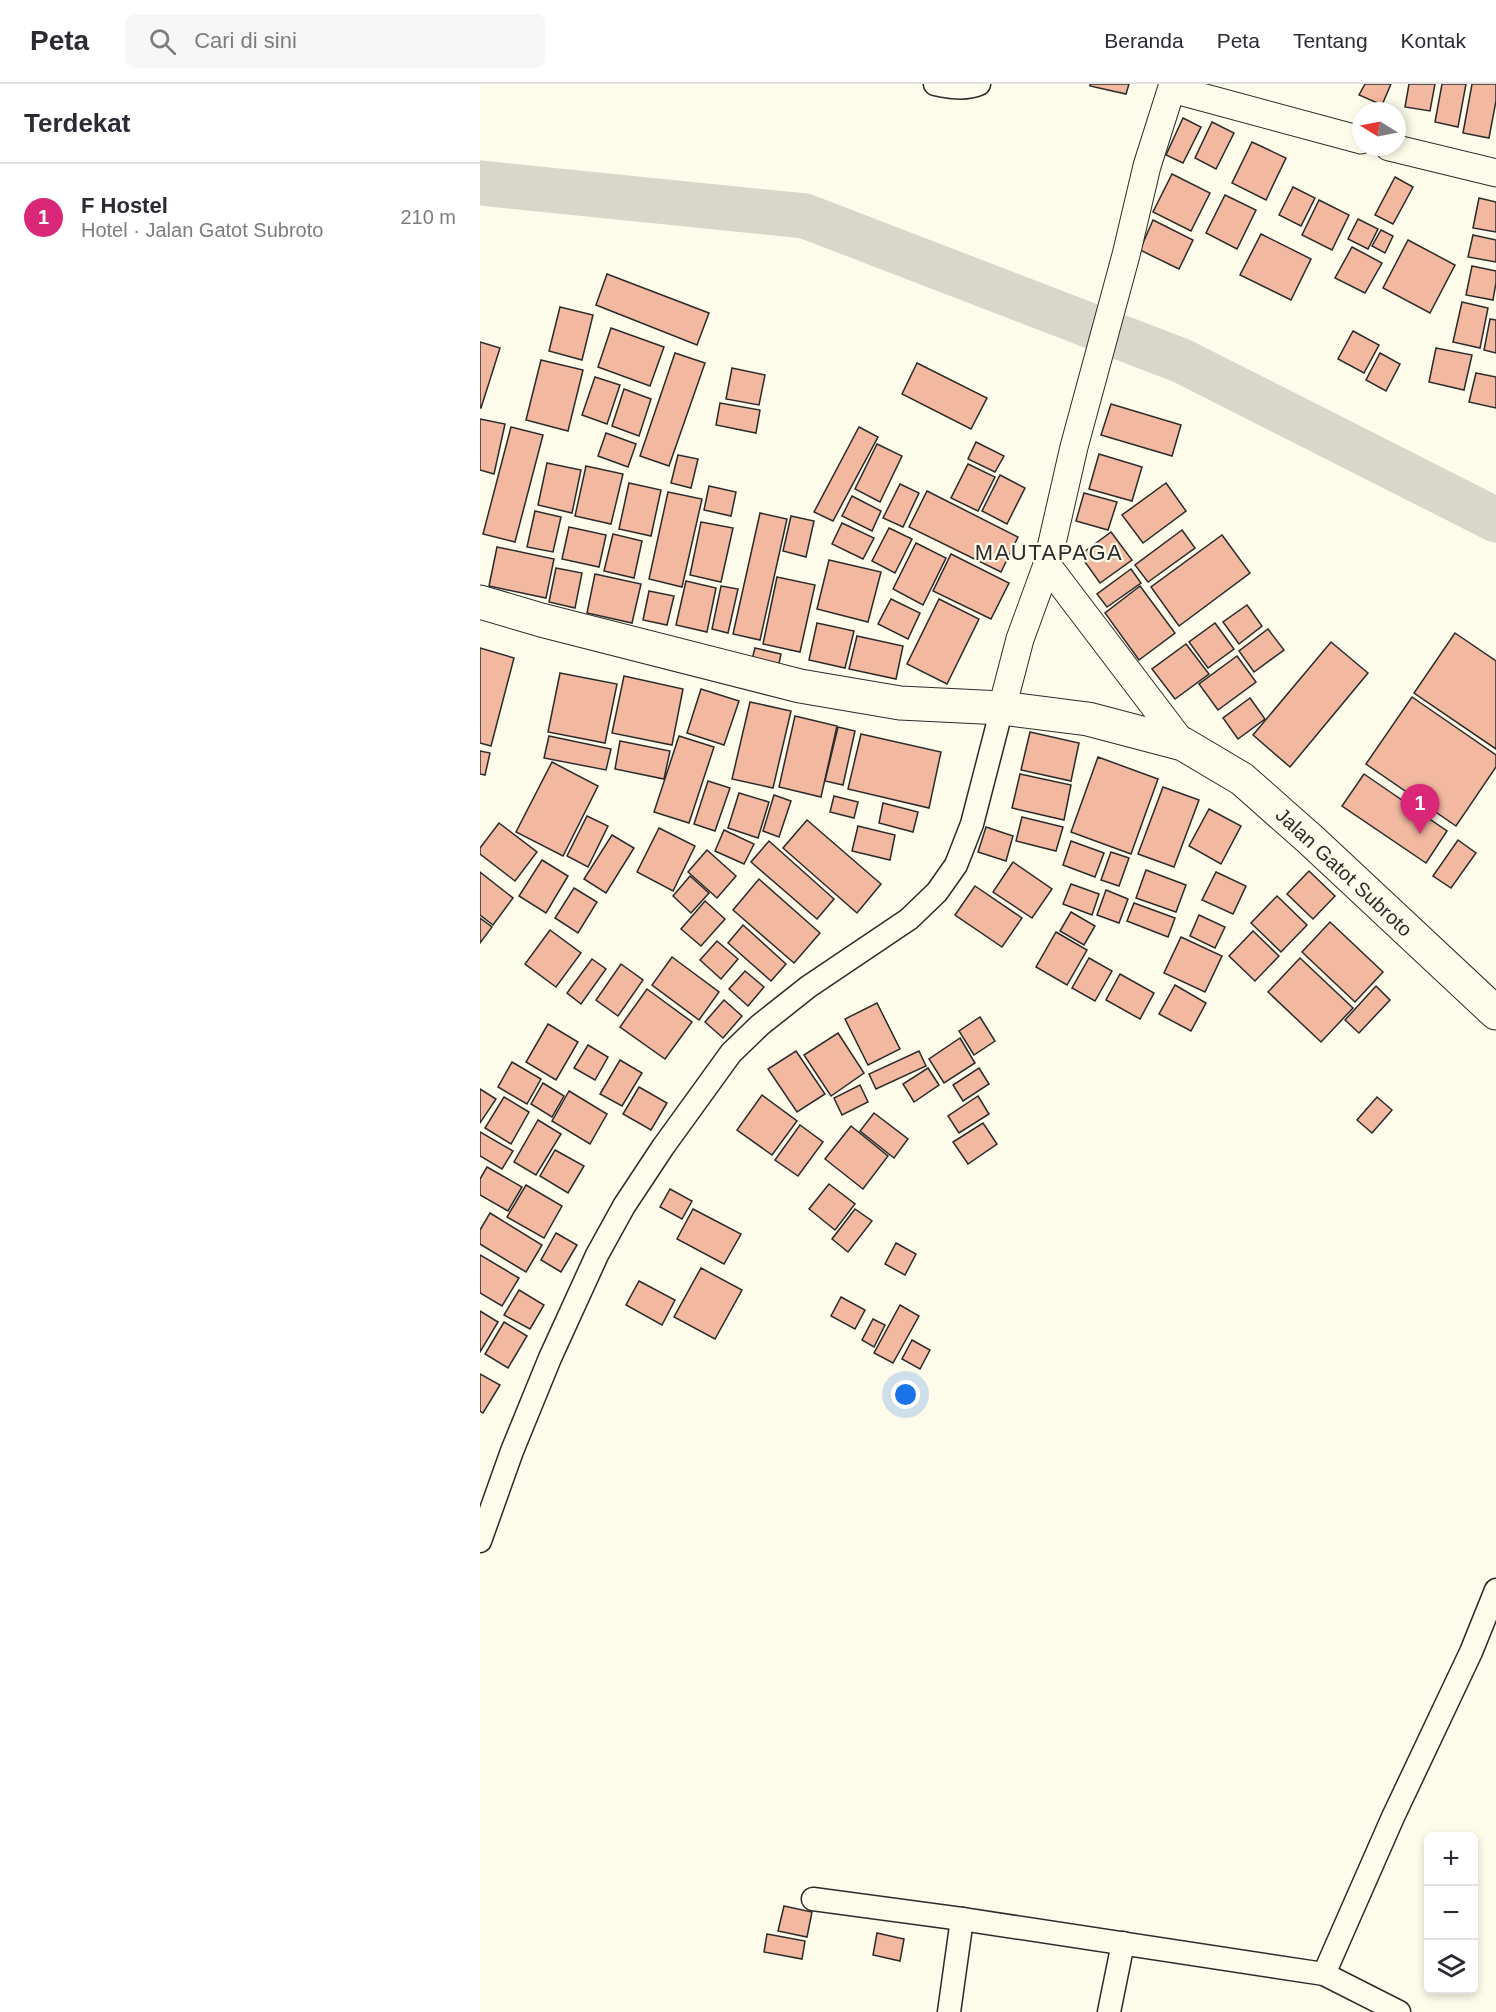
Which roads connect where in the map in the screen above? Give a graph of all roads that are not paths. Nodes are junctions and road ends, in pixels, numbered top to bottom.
1 (935, 84) edge
2 (979, 84) edge
3 (1172, 86) edge
4 (1352, 137) edge
5 (1406, 151) edge
6 (1496, 173) edge
7 (1047, 565) junction
8 (480, 602) edge
9 (1002, 708) junction
10 (1183, 744) junction
11 (1496, 1013) edge
12 (480, 1541) edge
13 (1496, 1590) edge
14 (813, 1899) dead end
15 (962, 1919) junction
16 (1123, 1943) junction
17 (1324, 1974) junction
18 (949, 2012) edge
19 (1109, 2012) edge
20 (1399, 2012) edge

1 - 2 street
3 - 4 street
3 - 7 street
5 - 6 street
7 - 9 street
7 - 10 street
8 - 9 highway, Jalan Gatot Subroto
9 - 10 highway, Jalan Gatot Subroto
9 - 12 street
10 - 11 highway, Jalan Gatot Subroto
13 - 17 street
14 - 15 street
15 - 16 street
15 - 18 street
16 - 17 street
16 - 19 street
17 - 20 street

